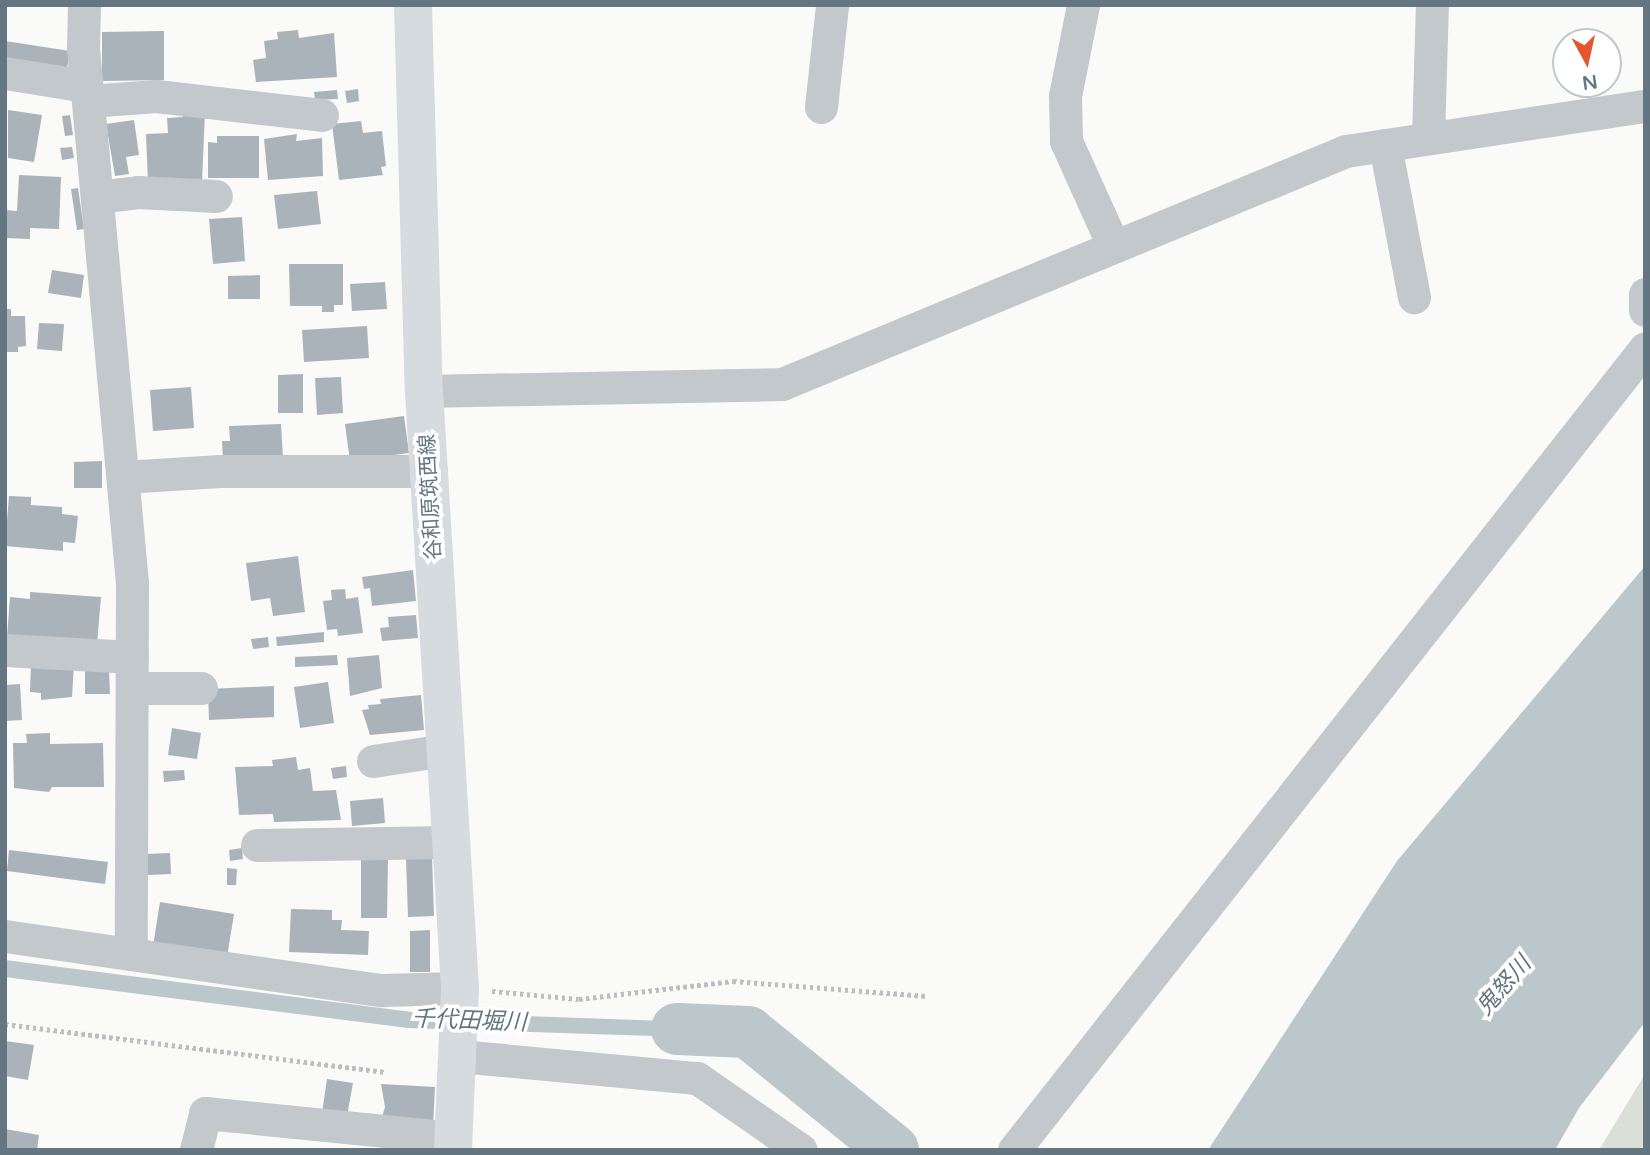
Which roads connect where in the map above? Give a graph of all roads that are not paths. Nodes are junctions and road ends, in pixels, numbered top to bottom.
1 (83, 5) edge
2 (413, 5) edge
3 (832, 5) edge
4 (1083, 5) edge
5 (1432, 5) edge
6 (5, 73) edge
7 (87, 94) junction
8 (1645, 106) edge
9 (821, 107) dead end
10 (322, 115) dead end
11 (1428, 136) junction
12 (1385, 145) junction
13 (216, 196) dead end
14 (97, 197) junction
15 (1113, 245) junction
16 (1645, 294) edge
17 (1414, 297) dead end
18 (1645, 310) edge
19 (1645, 348) edge
20 (424, 391) junction
21 (431, 471) junction
22 (122, 477) junction
23 (5, 650) edge
24 (132, 673) junction
25 (201, 688) dead end
26 (445, 750) junction
27 (373, 761) dead end
28 (450, 842) junction
29 (257, 845) dead end
30 (5, 936) edge
31 (131, 954) junction
32 (460, 988) junction
33 (459, 1056) junction
34 (453, 1144) edge
35 (196, 1150) edge
36 (801, 1150) edge
37 (1014, 1150) edge

1 - 7 street
2 - 20 main road, 谷和原筑西線
3 - 9 street
4 - 15 street
5 - 11 street
6 - 7 street
7 - 10 street
7 - 14 street
8 - 11 street
11 - 12 street
12 - 15 street
12 - 17 street
13 - 14 street
14 - 22 street
15 - 20 street
16 - 18 street
19 - 37 street
20 - 21 main road, 谷和原筑西線
21 - 22 street
21 - 26 main road, 谷和原筑西線
22 - 24 street
23 - 24 street
24 - 25 street
24 - 31 street
26 - 27 street
26 - 28 main road, 谷和原筑西線
28 - 29 street
28 - 32 main road, 谷和原筑西線
30 - 31 street
31 - 32 street
32 - 33 main road, 谷和原筑西線
33 - 34 main road
33 - 36 street
34 - 35 street

